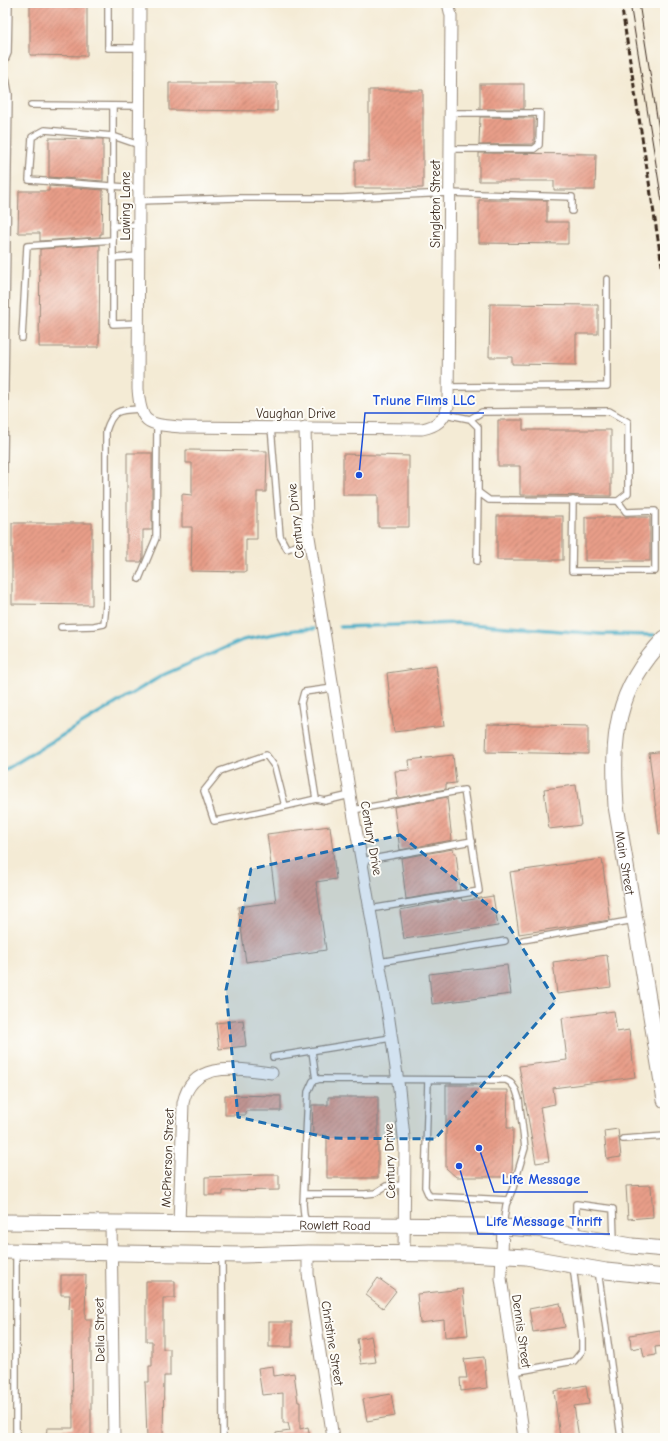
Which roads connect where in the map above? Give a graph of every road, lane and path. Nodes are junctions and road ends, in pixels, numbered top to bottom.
1 (9, 3) edge
2 (108, 3) edge
3 (140, 3) edge
4 (448, 3) edge
5 (140, 48) junction
6 (3, 65) edge
7 (3, 76) edge
8 (31, 105) dead end
9 (113, 106) junction
10 (139, 106) junction
11 (450, 113) junction
12 (113, 136) junction
13 (139, 144) junction
14 (450, 149) junction
15 (113, 186) junction
16 (139, 188) junction
17 (449, 194) junction
18 (139, 201) junction
19 (572, 211) dead end
20 (139, 225) junction
21 (113, 226) junction
22 (113, 240) junction
23 (139, 256) junction
24 (113, 258) junction
25 (608, 279) dead end
26 (139, 323) junction
27 (22, 338) dead end
28 (448, 386) junction
29 (140, 409) junction
30 (447, 410) junction
31 (470, 418) junction
32 (157, 425) junction
33 (271, 427) junction
34 (305, 427) junction
35 (478, 492) junction
36 (573, 500) junction
37 (618, 501) junction
38 (3, 530) edge
39 (310, 541) junction
40 (477, 561) dead end
41 (139, 579) dead end
42 (61, 627) dead end
43 (665, 638) edge
44 (334, 688) junction
45 (350, 796) junction
46 (316, 799) junction
47 (285, 806) junction
48 (353, 810) junction
49 (472, 841) junction
50 (361, 860) junction
51 (370, 909) junction
52 (636, 920) junction
53 (523, 940) dead end
54 (505, 941) dead end
55 (379, 962) junction
56 (391, 1038) junction
57 (312, 1051) junction
58 (273, 1057) dead end
59 (272, 1073) dead end
60 (316, 1080) junction
61 (397, 1080) junction
62 (428, 1080) junction
63 (665, 1100) edge
64 (665, 1136) edge
65 (623, 1139) dead end
66 (405, 1185) junction
67 (304, 1194) junction
68 (508, 1200) junction
69 (3, 1222) edge
70 (112, 1222) junction
71 (178, 1224) junction
72 (307, 1224) junction
73 (405, 1226) junction
74 (503, 1227) junction
75 (576, 1236) junction
76 (614, 1243) junction
77 (665, 1249) edge
78 (10, 1250) edge
79 (112, 1252) junction
80 (308, 1253) junction
81 (222, 1254) junction
82 (404, 1254) junction
83 (502, 1256) junction
84 (573, 1265) junction
85 (598, 1270) junction
86 (665, 1277) edge
87 (514, 1372) junction
88 (16, 1438) edge
89 (114, 1438) edge
90 (223, 1438) edge
91 (333, 1438) edge
92 (524, 1438) edge
93 (621, 1438) edge

1 - 6 lane
2 - 5 lane
3 - 5 street, Lawing Lane
4 - 11 street, Singleton Street
5 - 10 street, Lawing Lane
7 - 38 lane
8 - 9 lane
9 - 10 lane
9 - 12 lane
10 - 13 street, Lawing Lane
11 - 14 street, Singleton Street
11 - 14 lane
12 - 13 lane
12 - 15 lane
12 - 15 lane
13 - 16 street, Lawing Lane
14 - 17 street, Singleton Street
15 - 16 lane
15 - 21 lane
16 - 18 street, Lawing Lane
17 - 18 lane
17 - 19 lane
17 - 28 street, Singleton Street
18 - 20 street, Lawing Lane
20 - 21 lane
20 - 23 street, Lawing Lane
21 - 22 lane
22 - 24 lane
22 - 27 lane
23 - 24 lane
23 - 26 street, Lawing Lane
24 - 26 lane
25 - 28 lane
26 - 29 street, Lawing Lane
28 - 30 street, Singleton Street
29 - 32 street
29 - 42 lane
30 - 31 lane
30 - 34 street, Vaughan Drive
31 - 35 lane
31 - 37 lane
32 - 33 street, Vaughan Drive
32 - 41 lane
33 - 34 street, Vaughan Drive
33 - 39 lane
34 - 39 street, Century Drive
35 - 36 lane
35 - 40 lane
36 - 37 lane
36 - 37 lane
39 - 44 street, Century Drive
43 - 52 main road, Main Street
44 - 45 street, Century Drive
44 - 46 lane
45 - 46 lane
45 - 48 street, Century Drive
46 - 47 lane
47 - 47 lane
48 - 49 lane
48 - 50 street, Century Drive
49 - 50 lane
49 - 51 lane
50 - 51 street, Century Drive
51 - 55 street, Century Drive
52 - 53 lane
52 - 63 main road, Main Street
54 - 55 lane
55 - 56 street, Century Drive
56 - 57 lane
56 - 61 street, Century Drive
57 - 58 lane
57 - 60 lane
59 - 71 street, McPherson Street
60 - 61 lane
60 - 67 lane
61 - 62 lane
61 - 66 street, Century Drive
62 - 68 lane
62 - 68 lane
64 - 65 lane
66 - 67 lane
66 - 73 street, Century Drive
67 - 72 lane
68 - 74 lane
69 - 70 main road, Rowlett Road
70 - 71 main road, Rowlett Road
70 - 79 street, Delia Street
71 - 72 main road, Rowlett Road
72 - 73 main road, Rowlett Road
73 - 74 main road, Rowlett Road
73 - 82 street, Century Drive
74 - 75 main road, Rowlett Road
74 - 83 street, Dennis Street
75 - 76 main road, Rowlett Road
75 - 76 lane
76 - 77 main road, Rowlett Road
78 - 79 main road
78 - 88 lane
79 - 81 main road
79 - 89 street, Delia Street
80 - 81 main road
80 - 82 main road
80 - 91 street, Christine Street
81 - 90 lane
82 - 83 main road
83 - 84 main road
83 - 87 street, Dennis Street
84 - 85 main road
84 - 87 lane
85 - 86 main road
85 - 93 lane
87 - 92 street, Dennis Street

